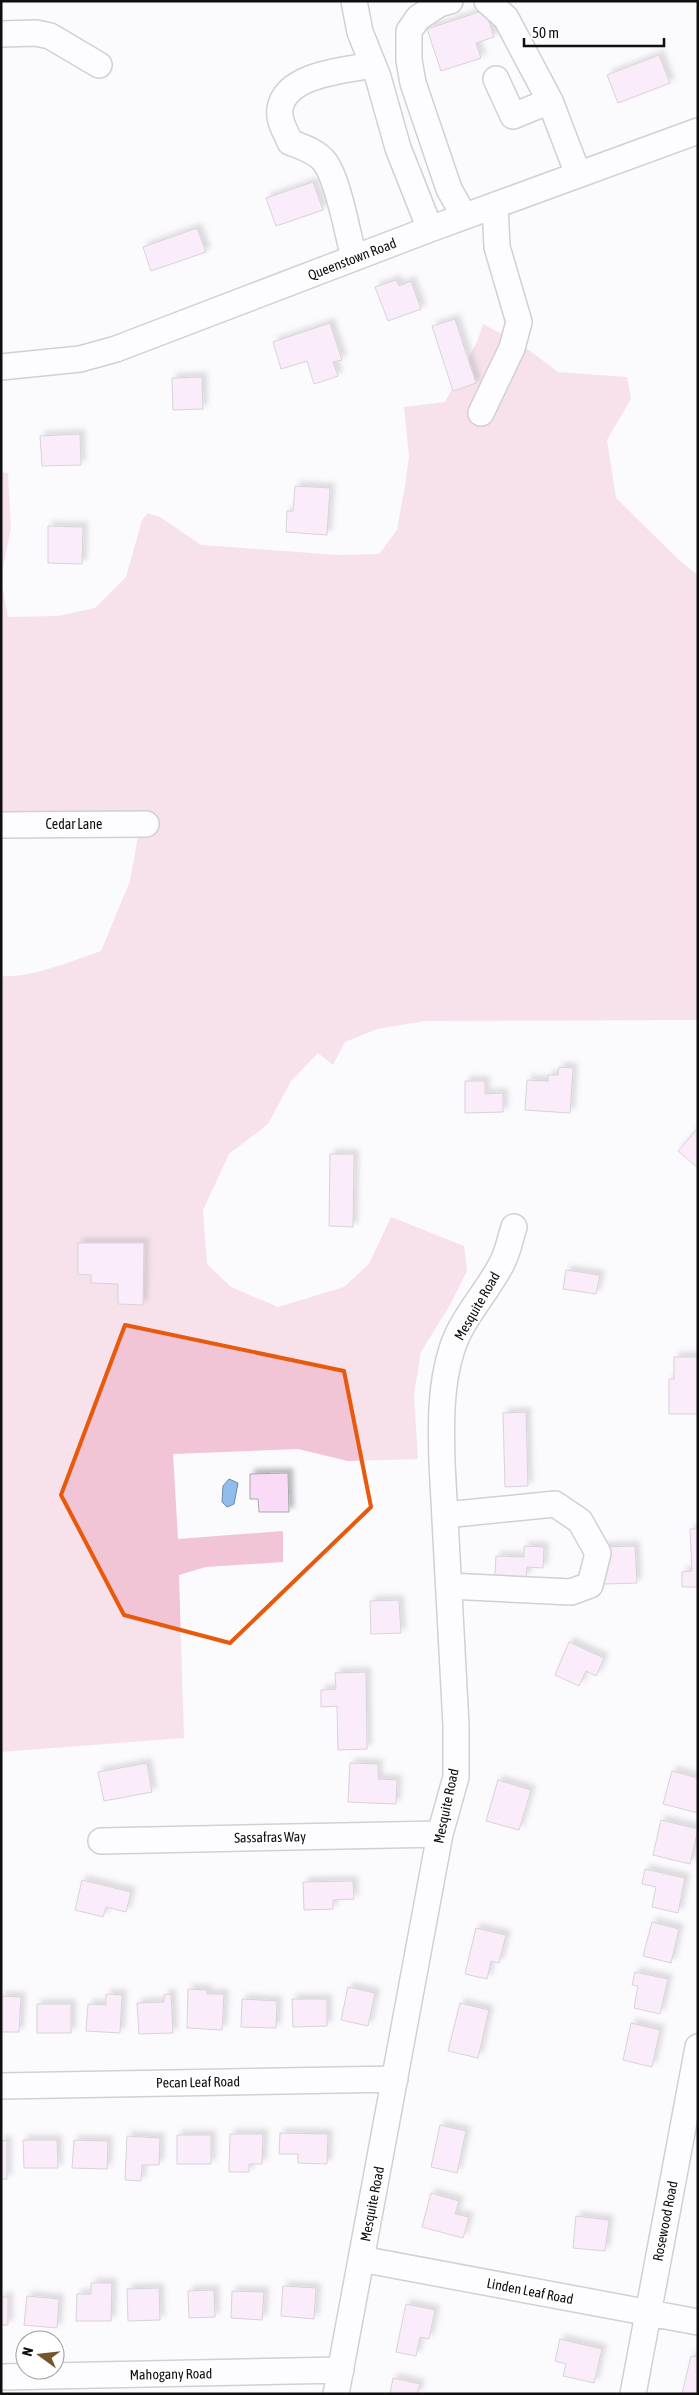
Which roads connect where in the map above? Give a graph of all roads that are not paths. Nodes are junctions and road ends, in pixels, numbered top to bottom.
1 (354, 1) edge
2 (450, 1) edge
3 (486, 1) edge
4 (1, 34) edge
5 (99, 65) dead end
6 (373, 65) junction
7 (496, 79) dead end
8 (550, 101) junction
9 (698, 130) edge
10 (578, 174) junction
11 (417, 195) junction
12 (495, 205) junction
13 (462, 217) junction
14 (430, 229) junction
15 (354, 258) junction
16 (1, 367) edge
17 (481, 412) dead end
18 (146, 824) dead end
19 (1, 825) edge
20 (514, 1227) dead end
21 (445, 1515) junction
22 (449, 1586) junction
23 (440, 1834) junction
24 (101, 1841) dead end
25 (698, 2047) edge
26 (395, 2079) junction
27 (1, 2086) edge
28 (361, 2259) junction
29 (648, 2313) junction
30 (698, 2322) edge
31 (1, 2377) edge
32 (338, 2382) edge
33 (43, 2385) edge
34 (633, 2394) edge

1 - 6 street
2 - 13 street
3 - 8 street
4 - 5 street
6 - 11 street
6 - 15 street
7 - 8 street
8 - 10 street
9 - 10 street, Queenstown Road
10 - 12 street, Queenstown Road
11 - 13 street
11 - 14 street
12 - 13 street, Queenstown Road
12 - 17 street
13 - 14 street, Queenstown Road
14 - 15 street, Queenstown Road
15 - 16 street, Queenstown Road
18 - 19 street, Cedar Lane
20 - 21 street, Mesquite Road
21 - 22 street, Mesquite Road
21 - 22 street
22 - 23 street, Mesquite Road
23 - 24 street, Sassafras Way
23 - 26 street, Mesquite Road
25 - 29 street, Rosewood Road
26 - 27 street, Pecan Leaf Road
26 - 28 street, Mesquite Road
28 - 29 street, Linden Leaf Road
28 - 32 street, Mesquite Road
29 - 30 street, Linden Leaf Road
29 - 34 street, Rosewood Road
31 - 33 street, Mahogany Road
32 - 33 street, Mahogany Road

